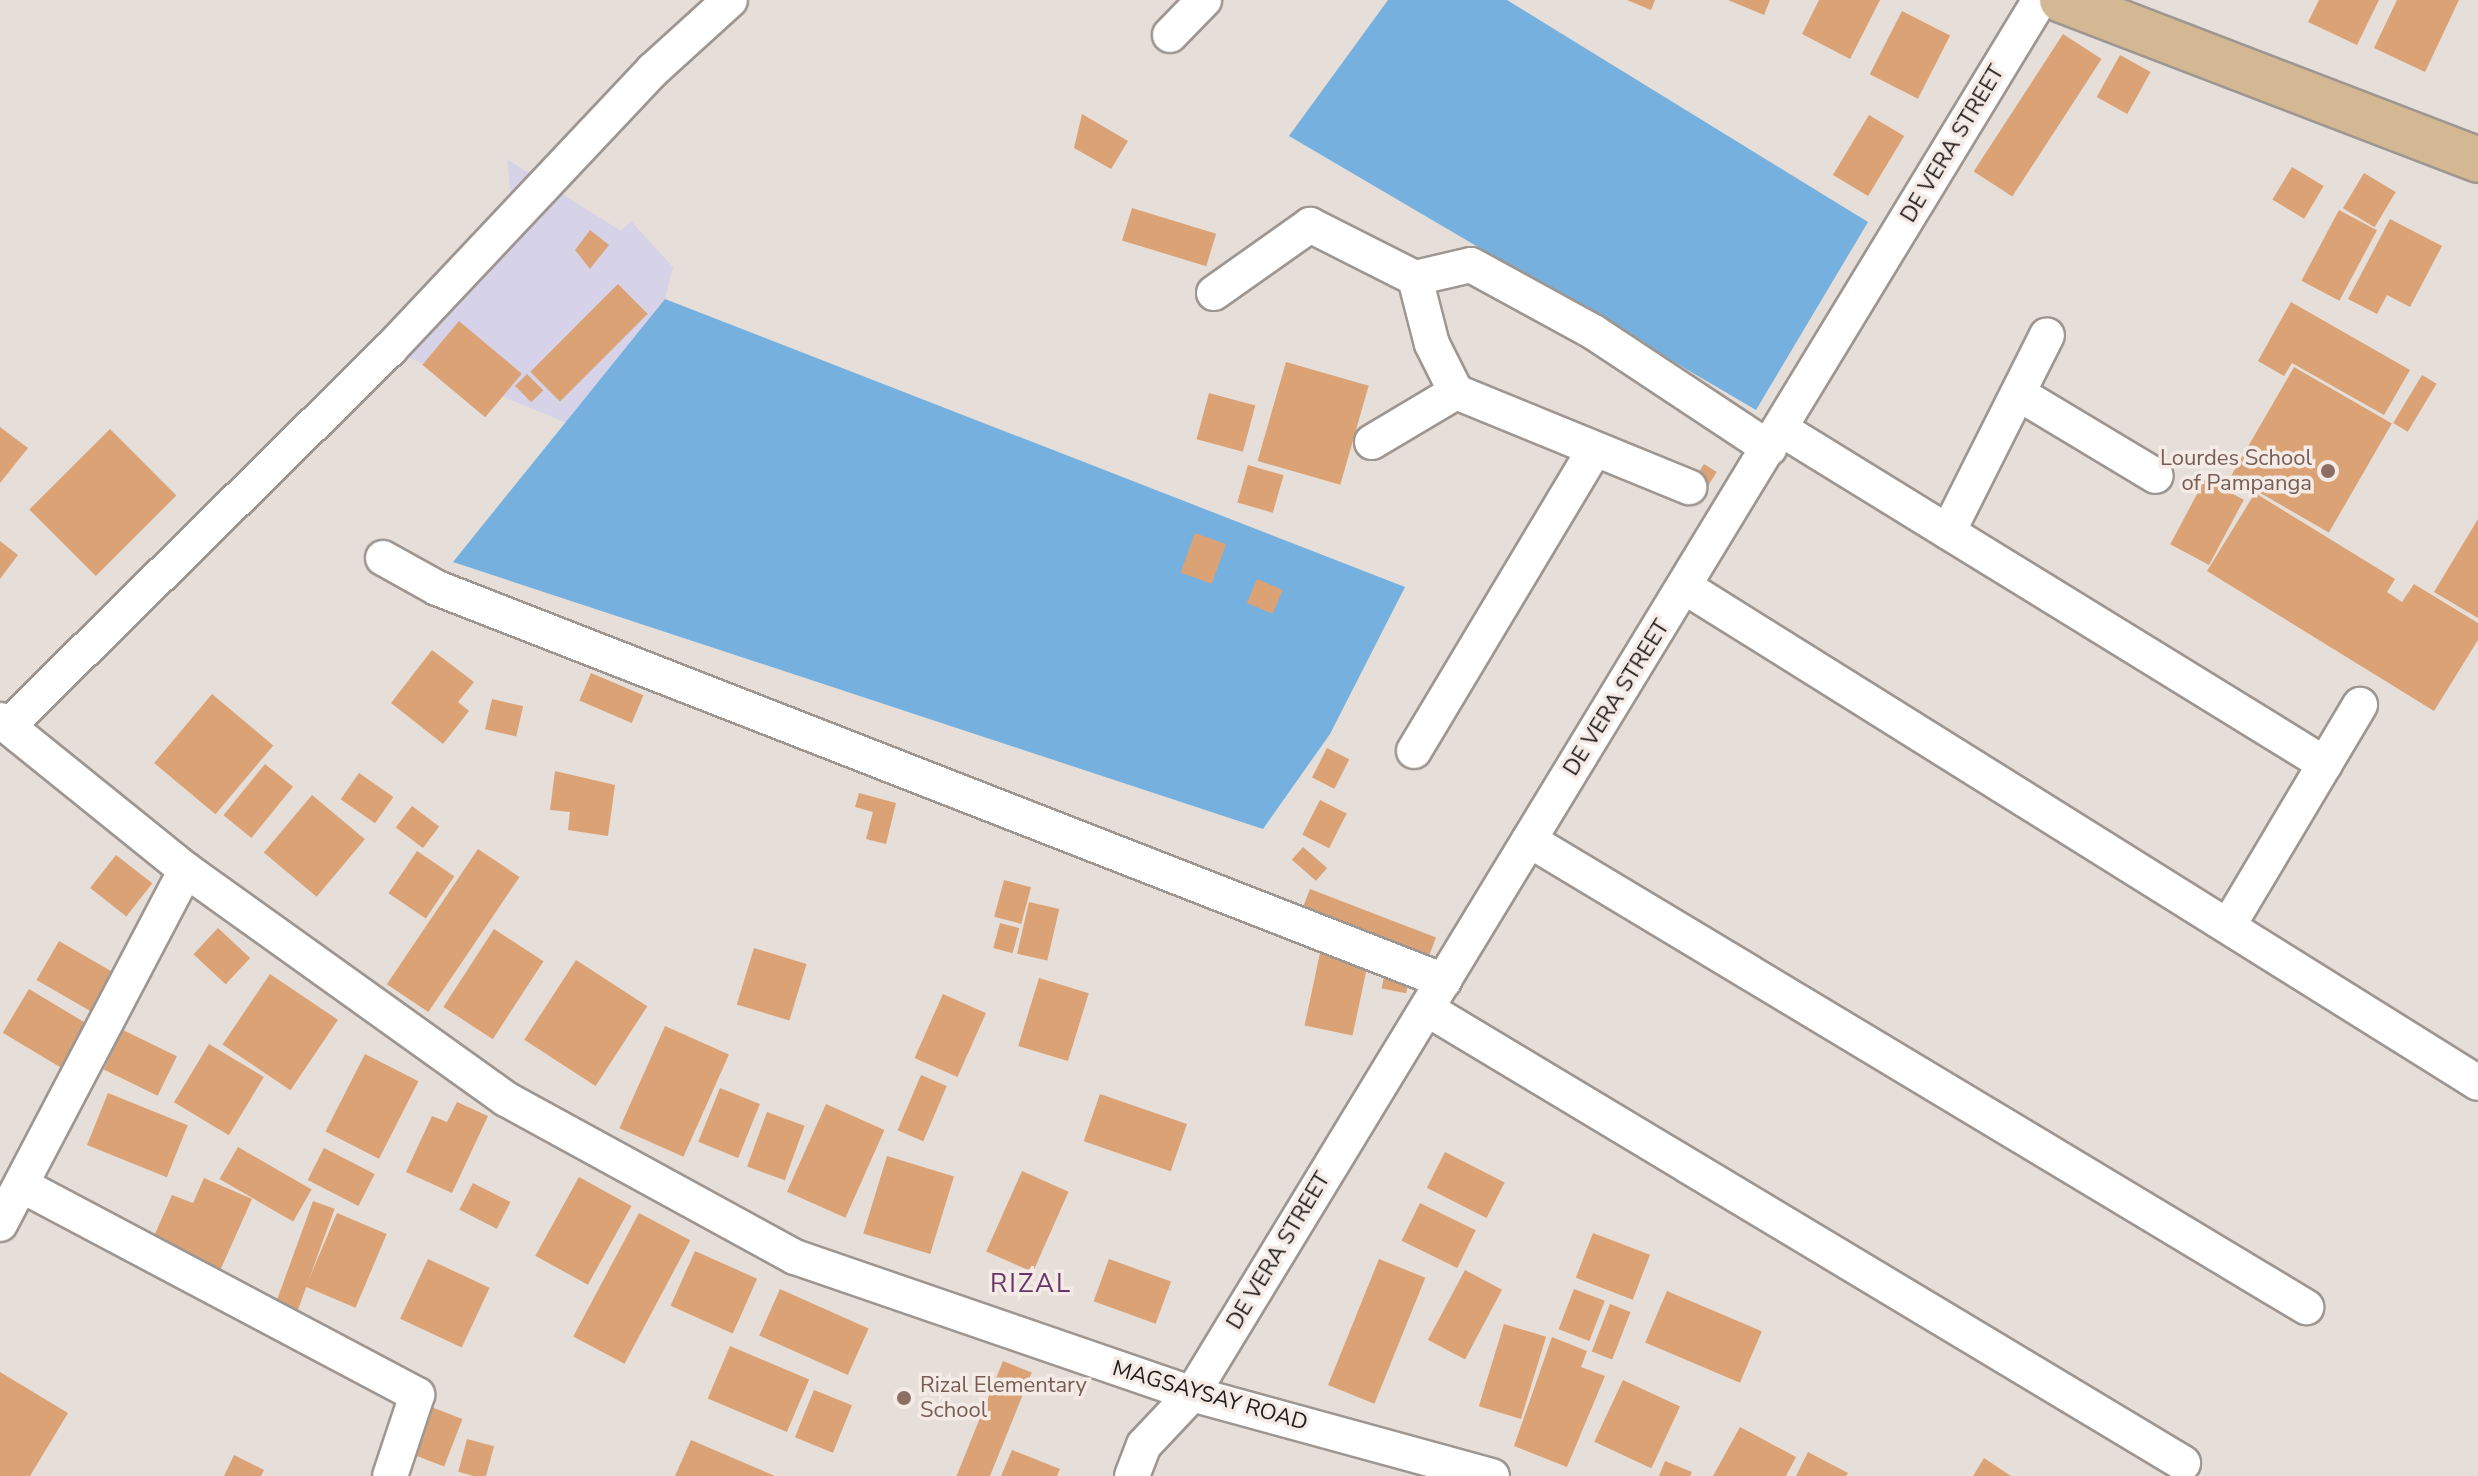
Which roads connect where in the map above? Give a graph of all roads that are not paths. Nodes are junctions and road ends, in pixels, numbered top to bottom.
1 (730, 0) edge
2 (1204, 0) edge
3 (2040, 0) edge
4 (2062, 0) edge
5 (1170, 35) dead end
6 (2478, 160) edge
7 (1415, 278) junction
8 (1214, 293) dead end
9 (2047, 335) dead end
10 (1456, 392) junction
11 (2021, 395) junction
12 (1775, 438) junction
13 (1372, 442) dead end
14 (1592, 453) junction
15 (2156, 476) dead end
16 (1707, 498) junction
17 (1948, 532) junction
18 (383, 558) dead end
19 (1685, 587) junction
20 (2360, 705) dead end
21 (4, 723) edge
22 (1414, 751) dead end
23 (2325, 764) junction
24 (1529, 840) junction
25 (186, 870) junction
26 (2230, 923) junction
27 (1436, 995) junction
28 (2478, 1083) edge
29 (23, 1186) junction
30 (0, 1224) edge
31 (2306, 1307) dead end
32 (1192, 1394) junction
33 (2183, 1463) dead end
34 (390, 1476) edge
35 (1132, 1476) edge
36 (1492, 1476) edge

1 - 21 street
2 - 5 street
3 - 12 street, DE VERA STREET
4 - 6 main road
7 - 8 street
7 - 10 street
7 - 12 street
9 - 11 street
10 - 13 street
10 - 14 street
11 - 15 street
11 - 17 street
12 - 16 street, DE VERA STREET
12 - 17 street
14 - 16 street
14 - 22 street
16 - 19 street, DE VERA STREET
17 - 23 street
18 - 27 street
19 - 24 street, DE VERA STREET
19 - 26 street
20 - 23 street
21 - 25 street, MAGSAYSAY ROAD
23 - 26 street
24 - 27 street, DE VERA STREET
24 - 31 street
25 - 29 street
25 - 32 street, MAGSAYSAY ROAD
26 - 28 street
27 - 32 street, DE VERA STREET
27 - 33 street
29 - 30 street
29 - 34 street
32 - 35 street, DE VERA STREET
32 - 36 street, MAGSAYSAY ROAD

